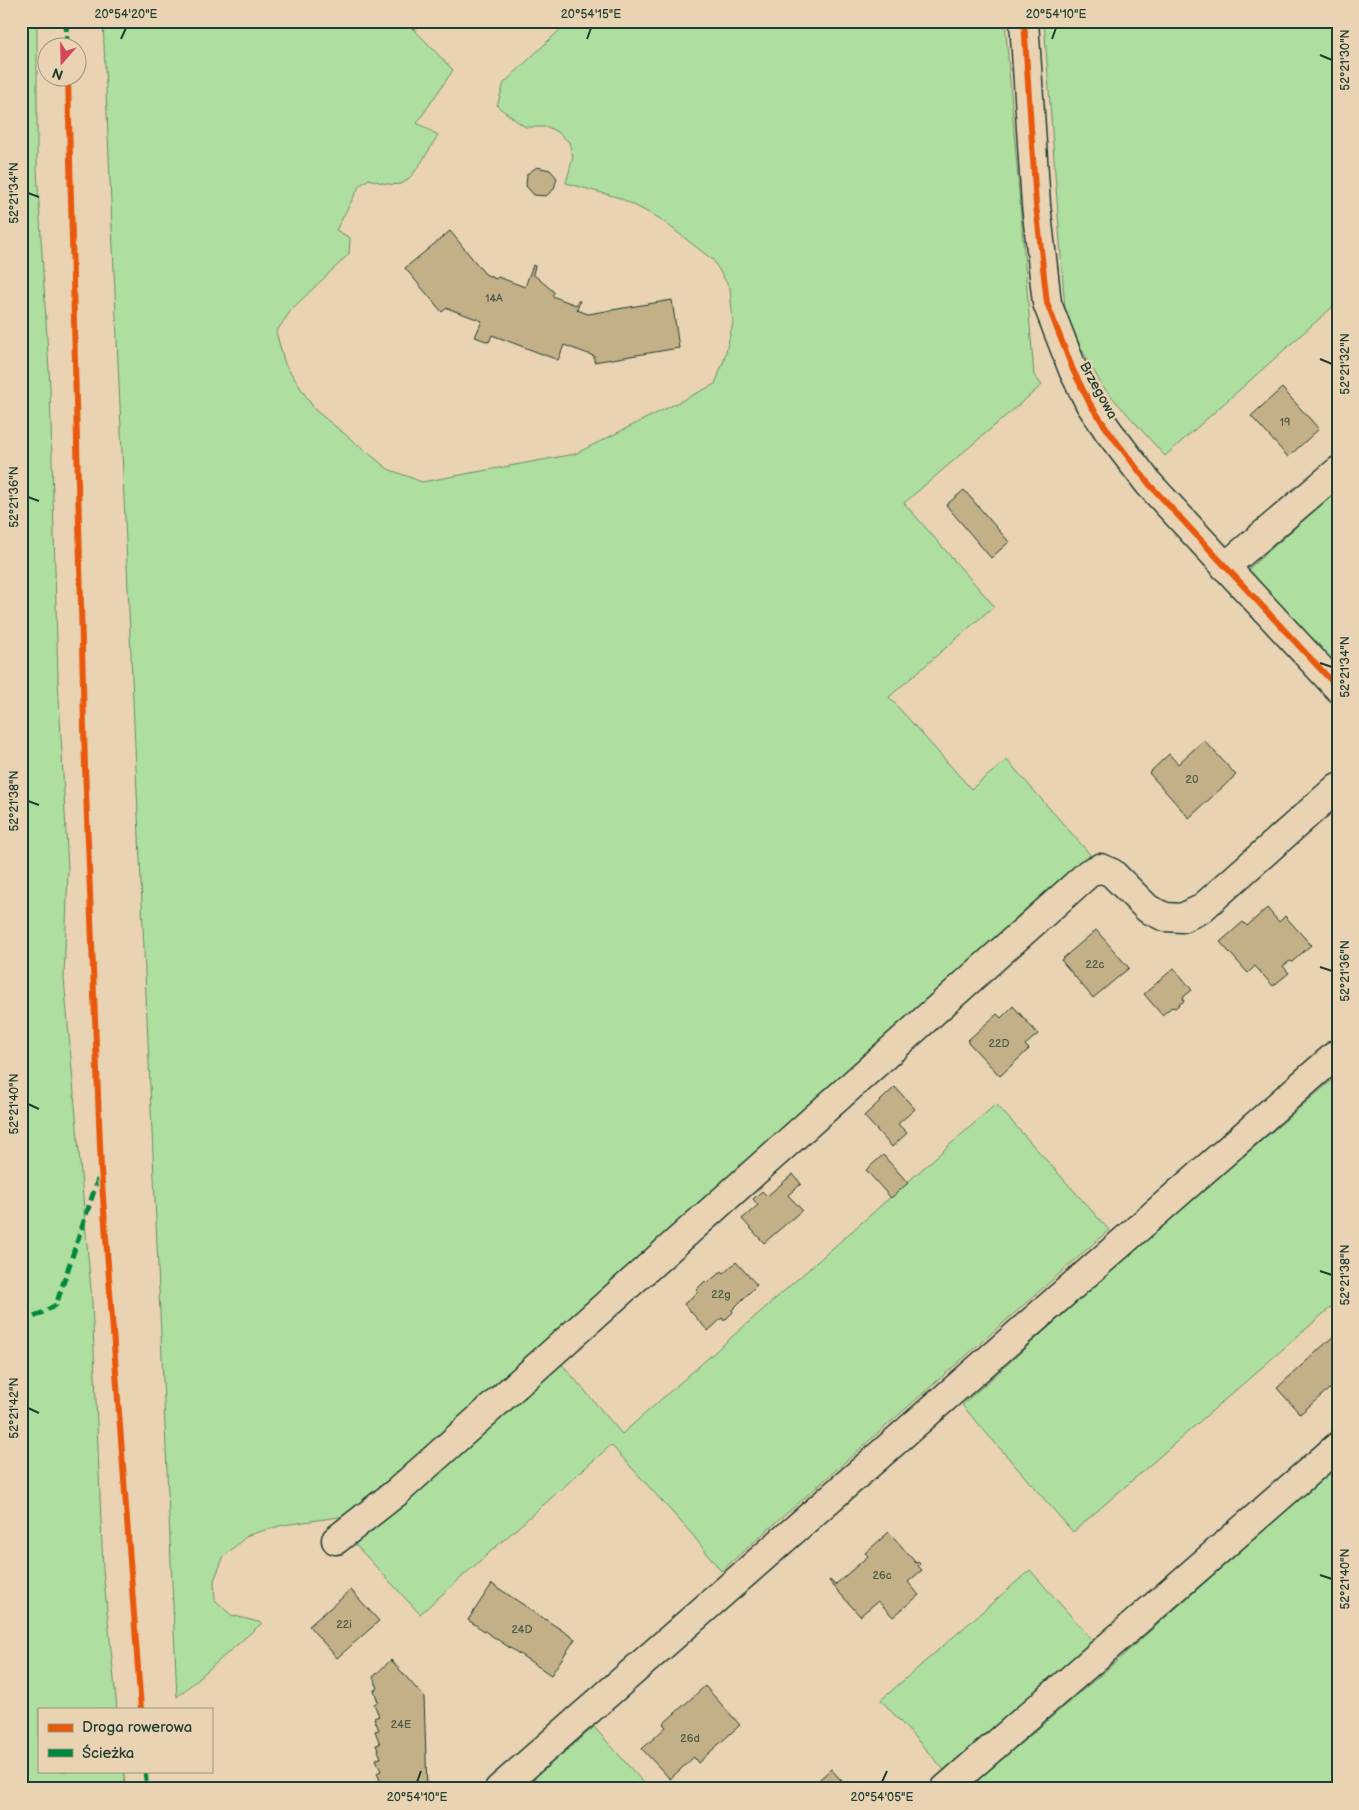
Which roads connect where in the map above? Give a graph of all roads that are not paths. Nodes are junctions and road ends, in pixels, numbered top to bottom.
1 (1024, 21) edge
2 (1338, 471) edge
3 (1225, 567) junction
4 (1338, 688) edge
5 (1338, 787) edge
6 (1338, 1053) edge
7 (1338, 1446) edge
8 (336, 1540) dead end
9 (499, 1789) edge
10 (945, 1789) edge

1 - 3 street, Brzegowa
2 - 3 street
3 - 4 street, Brzegowa
5 - 8 street
6 - 9 street
7 - 10 street

